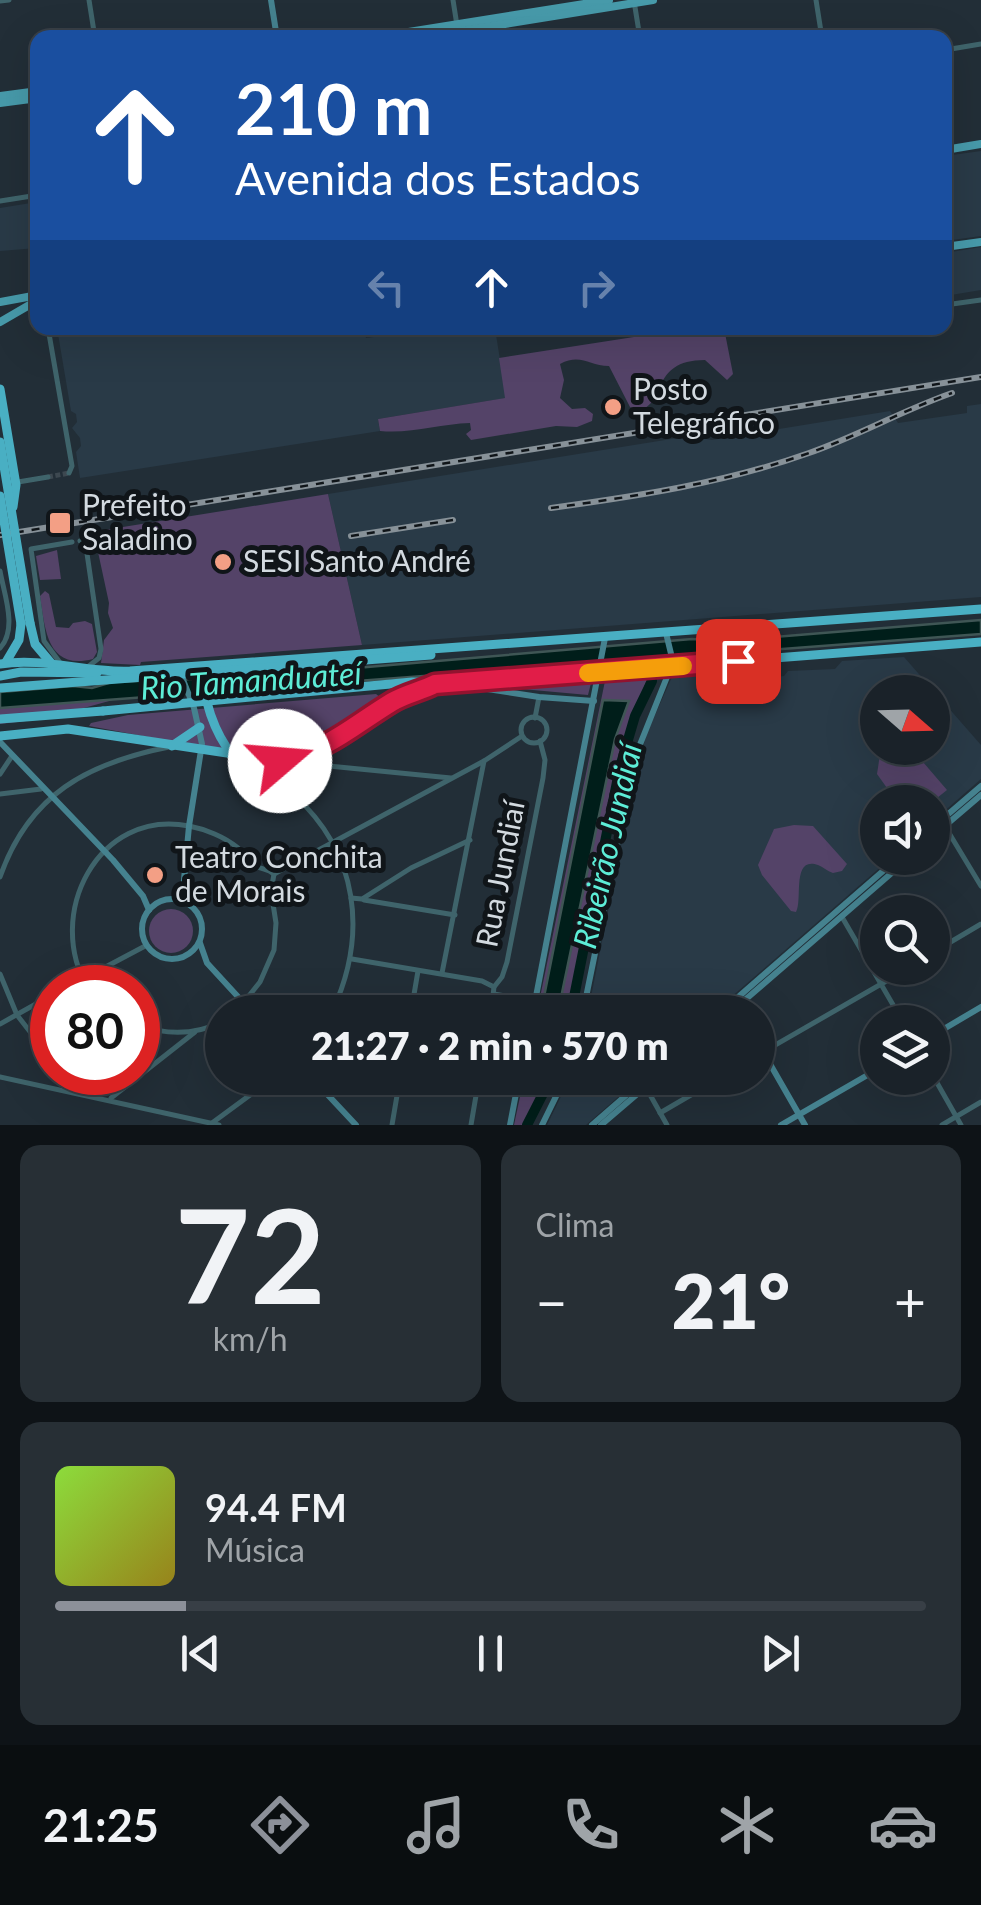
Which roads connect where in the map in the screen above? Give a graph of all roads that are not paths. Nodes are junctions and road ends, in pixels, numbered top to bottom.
1 (9, 0) edge
2 (88, 0) edge
3 (271, 0) edge
4 (452, 0) edge
5 (609, 0) edge
6 (653, 0) edge
7 (816, 0) edge
8 (0, 2) edge
9 (634, 2) edge
10 (93, 30) edge
11 (276, 30) edge
12 (458, 30) edge
13 (463, 30) edge
14 (464, 30) edge
15 (639, 30) edge
16 (821, 30) edge
17 (981, 44) edge
18 (952, 49) edge
19 (30, 95) edge
20 (0, 100) edge
21 (981, 144) edge
22 (952, 149) edge
23 (30, 196) edge
24 (0, 201) edge
25 (981, 242) edge
26 (952, 246) edge
27 (30, 298) edge
28 (981, 300) edge
29 (0, 302) edge
30 (30, 302) edge
31 (952, 304) edge
32 (0, 322) edge
33 (49, 335) edge
34 (0, 389) edge
35 (0, 442) edge
36 (69, 473) dead end
37 (48, 477) tunnel mouth
38 (0, 485) edge
39 (0, 496) edge
40 (5, 518) edge
41 (80, 541) dead end
42 (72, 542) dead end
43 (31, 549) junction
44 (0, 569) edge
45 (981, 609) edge
46 (25, 623) junction
47 (667, 637) junction
48 (604, 641) junction
49 (981, 642) edge
50 (0, 648) edge
51 (464, 648) junction
52 (672, 662) junction
53 (56, 663) junction
54 (178, 667) junction
55 (1, 668) edge
56 (86, 668) junction
57 (600, 668) junction
58 (204, 671) junction
59 (105, 672) junction
60 (450, 683) junction
61 (435, 684) junction
62 (0, 688) edge
63 (538, 697) junction
64 (594, 700) junction
65 (0, 718) edge
66 (535, 718) junction
67 (200, 727) junction
68 (0, 736) edge
69 (522, 736) junction
70 (540, 742) junction
71 (172, 746) junction
72 (202, 751) junction
73 (12, 756) junction
74 (233, 756) junction
75 (255, 758) junction
76 (280, 761) junction
77 (484, 761) junction
78 (0, 774) edge
79 (452, 778) junction
80 (981, 786) edge
81 (41, 788) junction
82 (0, 794) edge
83 (981, 795) edge
84 (50, 798) junction
85 (950, 817) edge
86 (950, 818) edge
87 (189, 826) junction
88 (950, 833) edge
89 (470, 840) junction
90 (333, 845) junction
91 (105, 852) junction
92 (981, 868) edge
93 (973, 872) junction
94 (274, 874) junction
95 (880, 875) edge
96 (888, 875) edge
97 (0, 876) edge
98 (981, 886) edge
99 (143, 896) junction
100 (351, 898) junction
101 (362, 900) junction
102 (162, 901) junction
103 (182, 901) junction
104 (149, 910) junction
105 (840, 913) junction
106 (455, 915) junction
107 (981, 924) edge
108 (200, 940) junction
109 (950, 942) edge
110 (146, 944) junction
111 (860, 947) edge
112 (186, 956) junction
113 (352, 959) junction
114 (207, 964) junction
115 (79, 965) edge
116 (107, 965) edge
117 (418, 970) junction
118 (442, 973) junction
119 (0, 974) edge
120 (880, 985) edge
121 (494, 991) junction
122 (236, 995) edge
123 (251, 995) edge
124 (338, 995) edge
125 (414, 995) edge
126 (493, 995) edge
127 (510, 995) edge
128 (536, 995) edge
129 (586, 995) edge
130 (750, 995) edge
131 (30, 1007) edge
132 (981, 1007) edge
133 (18, 1014) junction
134 (0, 1024) edge
135 (950, 1025) edge
136 (205, 1028) edge
137 (30, 1030) edge
138 (160, 1030) edge
139 (195, 1032) junction
140 (775, 1045) edge
141 (0, 1076) edge
142 (775, 1077) edge
143 (860, 1079) edge
144 (30, 1083) edge
145 (87, 1095) edge
146 (252, 1095) edge
147 (328, 1095) edge
148 (397, 1095) edge
149 (477, 1095) edge
150 (516, 1095) edge
151 (557, 1095) edge
152 (628, 1095) edge
153 (631, 1095) edge
154 (651, 1095) edge
155 (691, 1095) edge
156 (944, 1095) edge
157 (110, 1100) junction
158 (981, 1102) edge
159 (660, 1113) junction
160 (799, 1115) junction
161 (956, 1116) junction
162 (215, 1124) edge
163 (356, 1125) edge
164 (392, 1125) edge
165 (471, 1125) edge
166 (510, 1125) edge
167 (542, 1125) edge
168 (592, 1125) edge
169 (601, 1125) edge
170 (668, 1125) edge
171 (781, 1125) edge
172 (805, 1125) edge
173 (942, 1125) edge
174 (961, 1125) edge

1 - 8 street
2 - 10 street
3 - 11 main road
4 - 12 street
5 - 13 main road
6 - 9 main road
7 - 16 street
9 - 14 main road
9 - 15 street
17 - 18 street
19 - 20 main road
21 - 22 main road
23 - 24 street
25 - 26 main road
27 - 29 main road
28 - 31 street
30 - 32 main road
33 - 36 street
34 - 40 highway, bridge
35 - 40 highway, bridge
37 - 38 street
39 - 40 highway
40 - 46 highway, bridge
41 - 56 street
42 - 43 street
43 - 44 street
43 - 53 street
44 - 50 street
45 - 47 highway
46 - 53 highway
46 - 55 highway
47 - 48 highway
47 - 52 main road
48 - 51 highway
48 - 57 main road
49 - 52 highway
51 - 58 highway
51 - 62 highway, bridge
52 - 57 highway
52 - 129 main road
53 - 55 highway
53 - 56 highway
54 - 58 highway
54 - 59 highway
54 - 67 main road
55 - 59 highway
56 - 59 highway
57 - 60 highway
57 - 64 main road
58 - 74 highway, bridge
60 - 61 highway
60 - 63 main road
61 - 65 highway, bridge
61 - 76 highway
63 - 64 main road
63 - 66 street
64 - 128 main road
66 - 69 street
66 - 70 street
67 - 71 highway
67 - 72 main road
68 - 71 highway
68 - 73 main road
69 - 70 street
69 - 77 street
70 - 121 street, Rua Jundiaí
71 - 72 highway
71 - 84 street
72 - 74 highway
72 - 87 main road
73 - 78 street
73 - 81 main road
74 - 75 highway
75 - 76 highway
75 - 90 street
76 - 79 street
77 - 79 street
77 - 89 street
79 - 90 street
80 - 85 main road
81 - 82 street
81 - 84 main road
83 - 86 main road
84 - 91 main road
84 - 97 street
87 - 91 street
87 - 94 street
87 - 103 main road
88 - 93 street
89 - 101 street
89 - 106 street
90 - 94 street
90 - 100 street
91 - 99 main road
91 - 115 street
92 - 93 street
93 - 98 street
94 - 123 street
95 - 105 main road
96 - 105 main road
99 - 102 main road
99 - 104 main road
100 - 101 street
100 - 113 street
101 - 106 street
102 - 103 main road
102 - 104 main road
103 - 108 main road
104 - 110 main road
105 - 111 street
105 - 130 main road
106 - 118 street
107 - 109 street
108 - 112 main road
108 - 114 main road
110 - 112 main road
110 - 116 street
112 - 114 main road
113 - 117 street
113 - 124 street
114 - 122 main road
117 - 118 street
117 - 125 street
118 - 121 street
119 - 133 street
120 - 140 street
121 - 126 street, Rua Jundiaí
121 - 127 street
131 - 133 street
132 - 135 main road
133 - 134 street
133 - 137 street
136 - 139 street
138 - 139 street
139 - 157 street
141 - 144 street
142 - 160 main road
143 - 160 main road
145 - 157 street
146 - 162 street
147 - 163 main road
148 - 164 street
149 - 165 street
150 - 166 main road
151 - 167 main road
152 - 168 main road
153 - 169 main road
154 - 159 street
155 - 159 street
156 - 161 street
157 - 162 street
158 - 161 street
159 - 170 street
160 - 171 main road
160 - 172 main road
161 - 173 street
161 - 174 street

